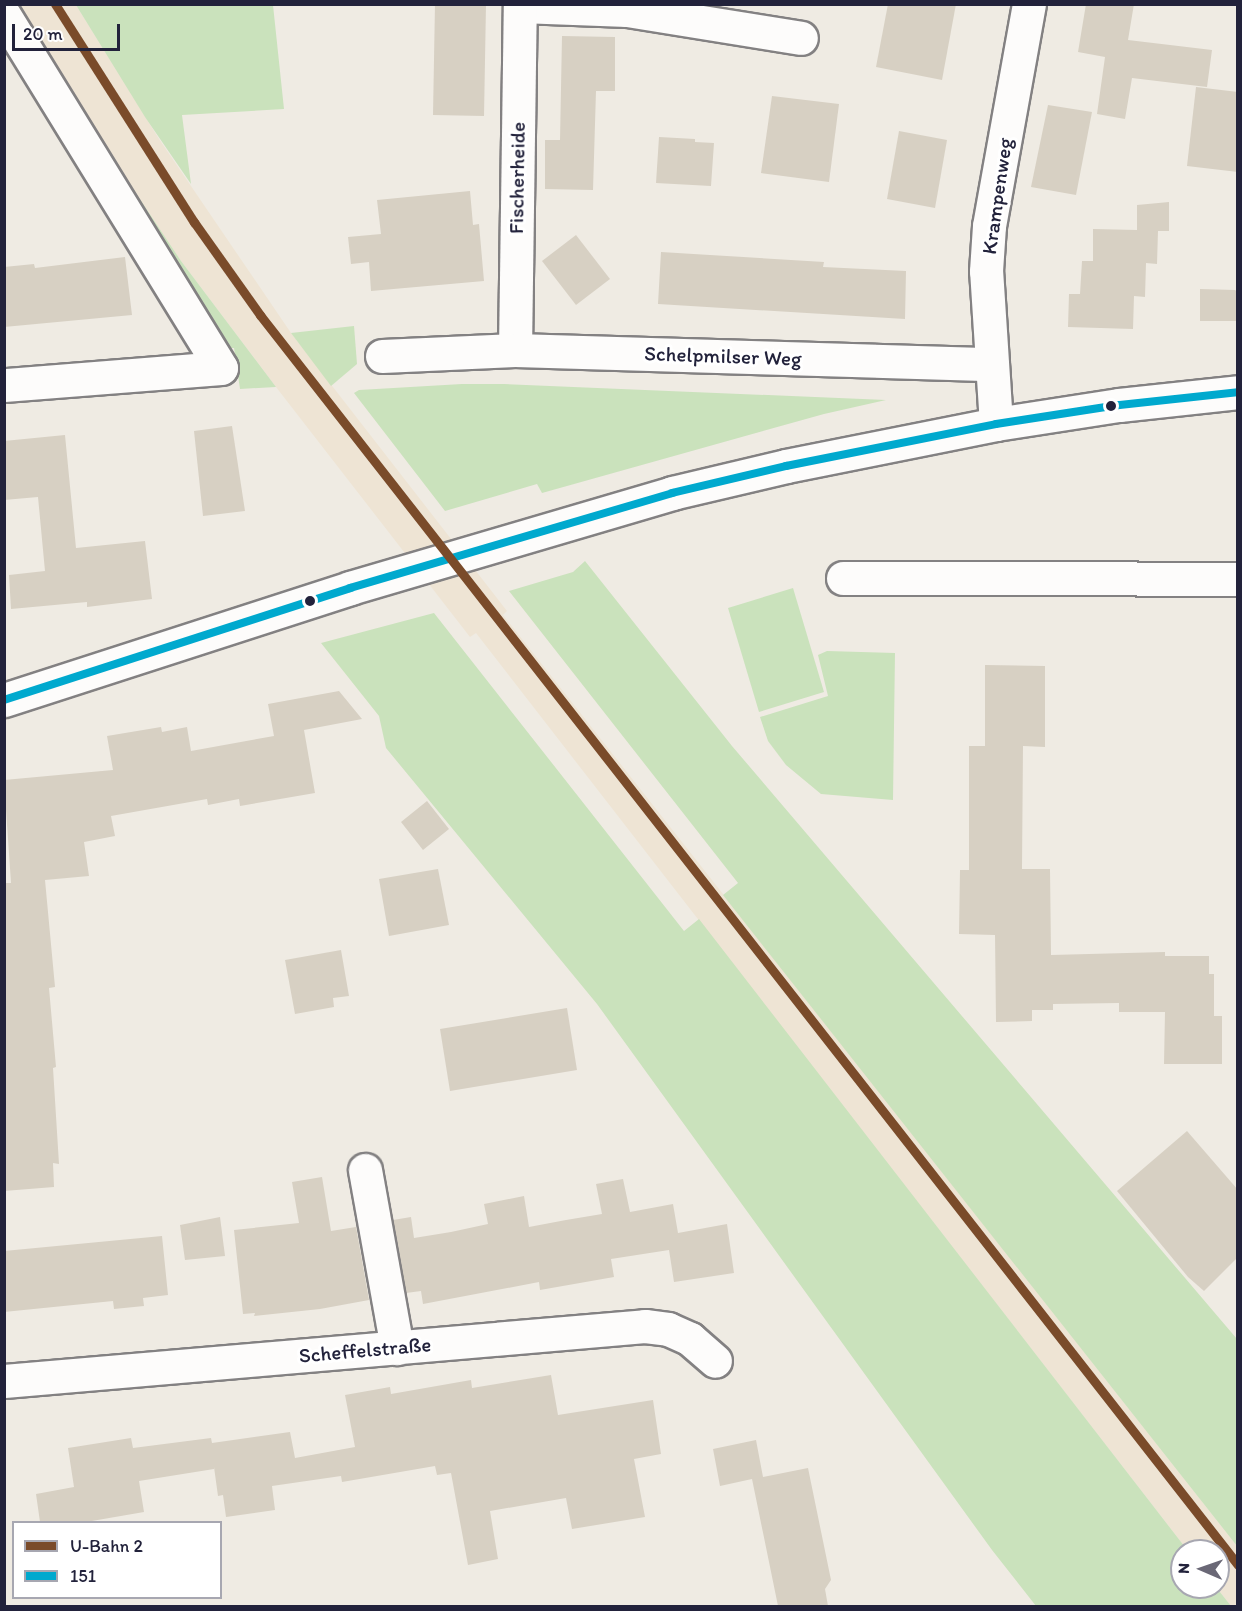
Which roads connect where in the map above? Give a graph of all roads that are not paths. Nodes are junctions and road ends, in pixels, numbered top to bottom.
1 (1029, 4) edge
2 (520, 5) edge
3 (4, 15) edge
4 (801, 38) dead end
5 (515, 350) junction
6 (382, 356) dead end
7 (992, 364) junction
8 (4, 386) edge
9 (1238, 392) edge
10 (996, 424) junction
11 (843, 578) dead end
12 (1238, 579) edge
13 (4, 700) edge
14 (365, 1170) dead end
15 (398, 1348) junction
16 (715, 1361) dead end
17 (4, 1381) edge

1 - 7 street, Krampenweg
2 - 4 street, Fischerheide
2 - 5 street, Fischerheide
3 - 8 street
5 - 6 street, Schelpmilser Weg
5 - 7 street, Schelpmilser Weg
7 - 10 street, Krampenweg
9 - 10 street
10 - 13 street
11 - 12 street
14 - 15 street
15 - 16 street, Scheffelstraße
15 - 17 street, Scheffelstraße

